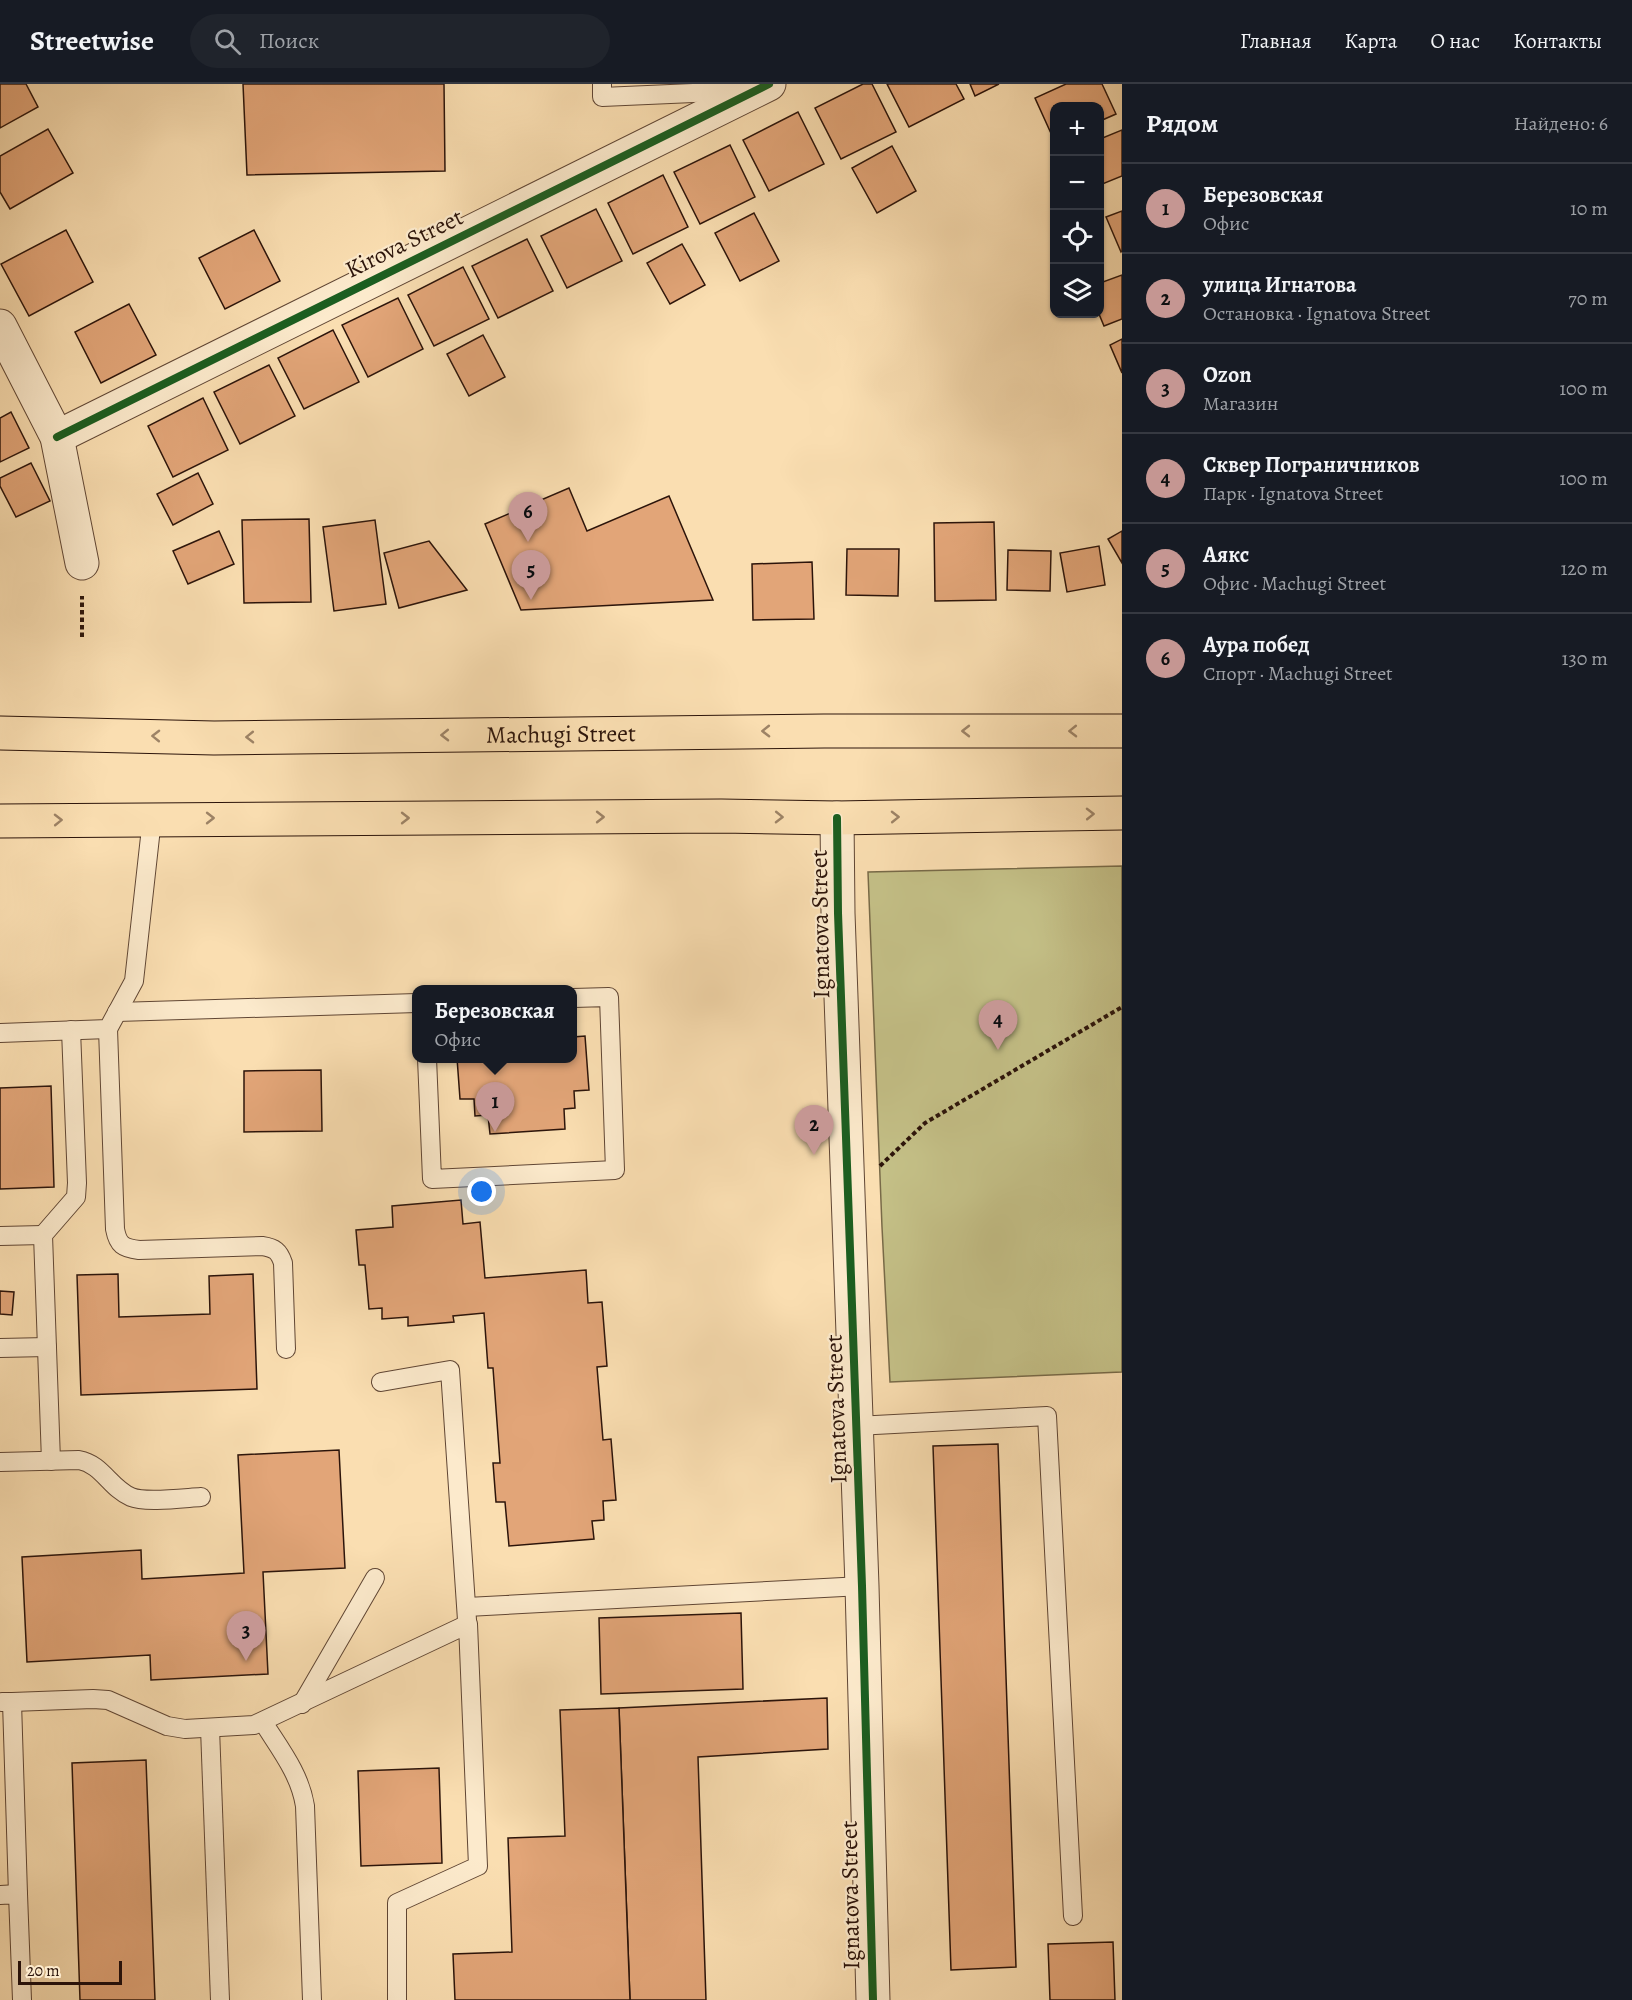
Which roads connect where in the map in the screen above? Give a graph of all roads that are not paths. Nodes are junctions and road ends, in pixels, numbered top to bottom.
1 (602, 84) edge
2 (763, 87) edge
3 (0, 326) edge
4 (57, 436) junction
5 (82, 563) road end
6 (1122, 730) edge
7 (0, 733) edge
8 (1122, 813) edge
9 (837, 818) junction
10 (152, 819) junction
11 (0, 821) edge
12 (577, 998) edge
13 (412, 1003) edge
14 (117, 1012) junction
15 (108, 1029) junction
16 (71, 1030) junction
17 (0, 1033) edge
18 (427, 1063) edge
19 (43, 1235) junction
20 (0, 1236) edge
21 (47, 1347) junction
22 (0, 1348) edge
23 (286, 1349) dead end
24 (381, 1382) dead end
25 (856, 1426) junction
26 (51, 1461) junction
27 (0, 1462) edge
28 (201, 1497) dead end
29 (375, 1578) dead end
30 (862, 1586) junction
31 (467, 1616) junction
32 (6, 1702) edge
33 (302, 1704) junction
34 (263, 1722) junction
35 (210, 1728) junction
36 (9, 1894) edge
37 (1073, 1916) dead end
38 (22, 2000) edge
39 (220, 2000) edge
40 (312, 2000) edge
41 (397, 2000) edge
42 (873, 2000) edge

1 - 2 lane
2 - 4 street, Kirova Street
3 - 4 street
4 - 5 street
6 -> 7 main road, Machugi Street
9 -> 8 main road
10 -> 9 main road
9 - 25 street, Ignatova Street
11 -> 10 main road
10 - 14 lane
12 - 18 lane
13 - 14 lane
14 - 15 lane
15 - 16 lane
15 - 23 lane
16 - 17 lane
16 - 19 lane
19 - 20 lane
19 - 21 lane
21 - 22 lane
21 - 26 lane
24 - 31 lane
25 - 30 street, Ignatova Street
25 - 37 lane
26 - 27 lane
26 - 28 lane
29 - 33 lane
30 - 31 lane
30 - 42 street, Ignatova Street
31 - 33 lane
31 - 41 lane
32 - 35 lane
32 - 36 lane
33 - 34 lane
34 - 35 lane
34 - 40 lane
35 - 39 lane
36 - 38 lane

